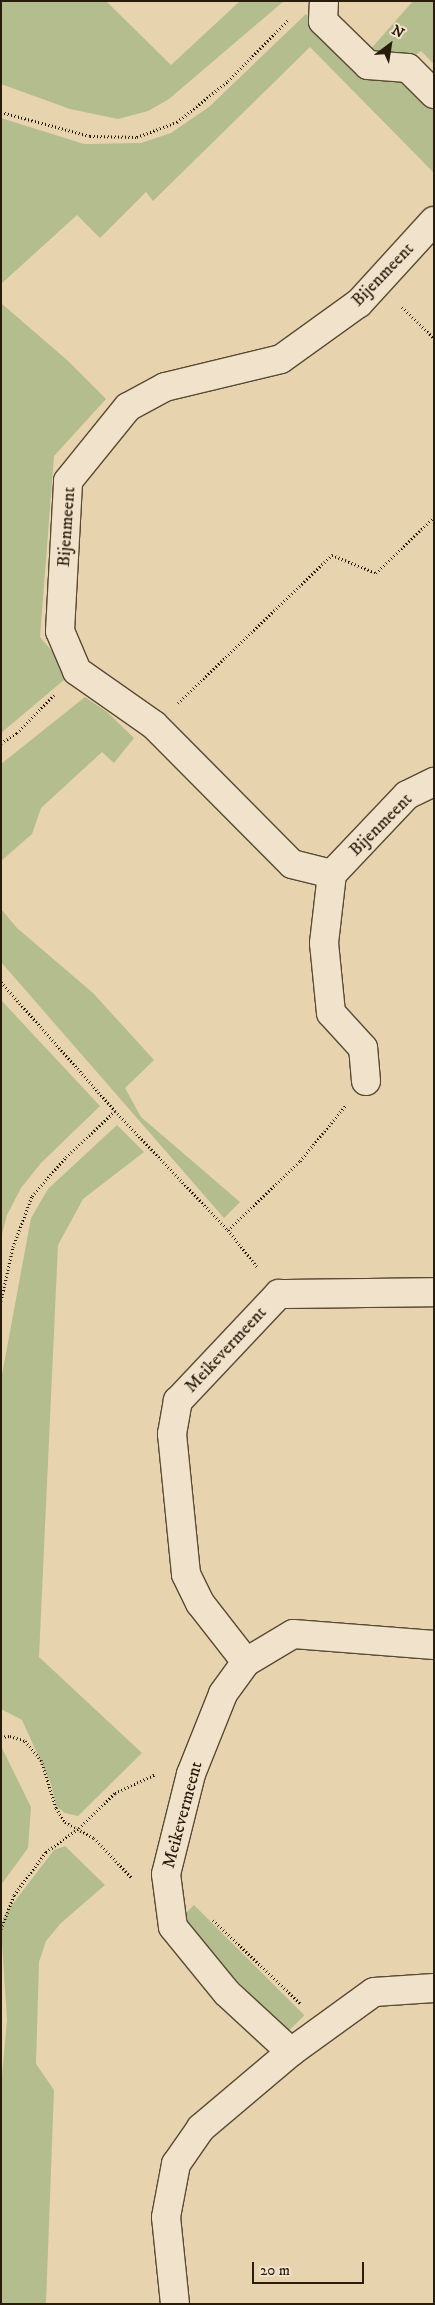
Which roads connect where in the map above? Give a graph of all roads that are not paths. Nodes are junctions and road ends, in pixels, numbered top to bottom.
1 (324, 1) edge
2 (434, 94) edge
3 (434, 221) edge
4 (434, 782) edge
5 (332, 874) junction
6 (366, 1081) road end
7 (434, 1292) edge
8 (434, 1645) edge
9 (246, 1662) junction
10 (434, 1988) edge
11 (291, 2052) junction
12 (175, 2304) edge

1 - 2 street
3 - 5 street, Bijenmeent
4 - 5 street, Bijenmeent
5 - 6 street
7 - 9 street, Meikevermeent
8 - 9 street, Meikevermeent
9 - 11 street, Meikevermeent
10 - 11 street
11 - 12 street

